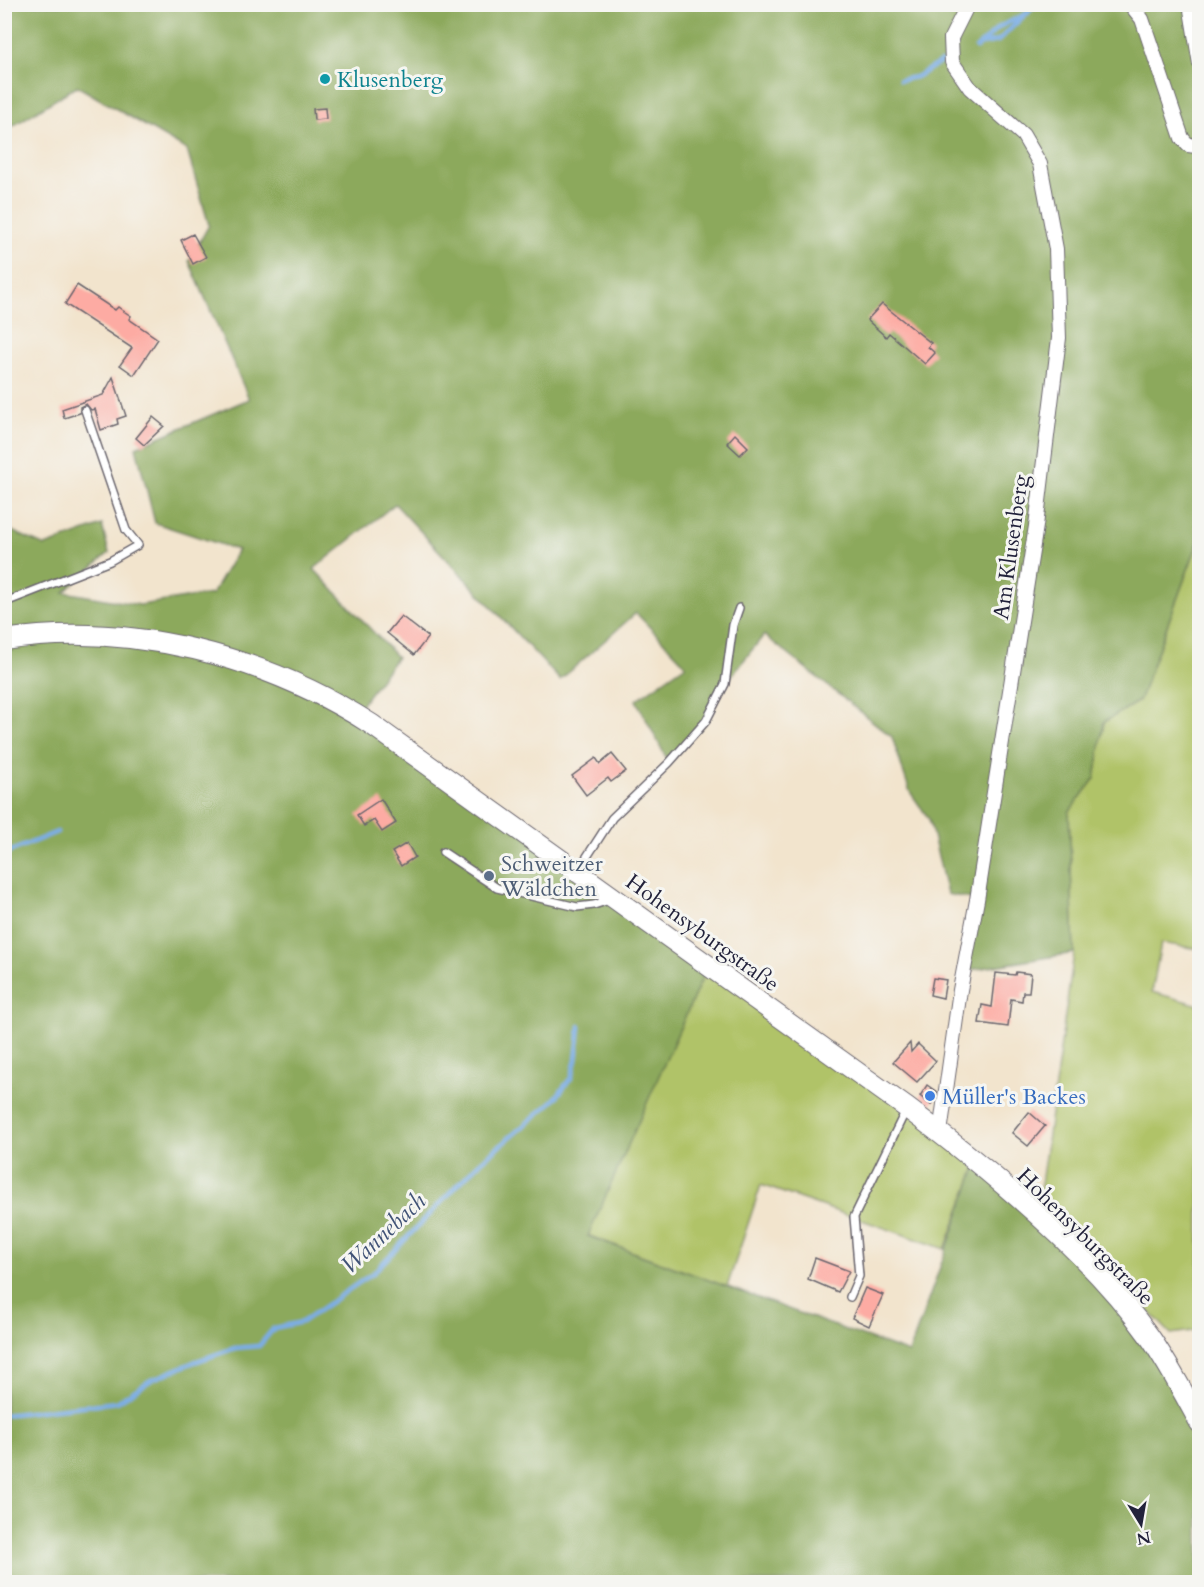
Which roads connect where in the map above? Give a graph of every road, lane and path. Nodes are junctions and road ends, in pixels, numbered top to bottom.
1 (968, 4) edge
2 (1130, 4) edge
3 (1190, 4) edge
4 (1200, 64) edge
5 (1200, 141) edge
6 (86, 410) dead end
7 (6, 599) edge
8 (739, 608) dead end
9 (4, 609) edge
10 (5, 636) edge
11 (443, 852) dead end
12 (578, 872) junction
13 (614, 897) junction
14 (907, 1107) junction
15 (940, 1133) junction
16 (850, 1297) dead end
17 (1200, 1423) edge

1 - 15 street, Am Klusenberg
2 - 5 street
3 - 4 street
6 - 7 lane
7 - 9 lane
8 - 12 lane
10 - 12 main road, Hohensyburgstraße
11 - 13 lane
12 - 13 main road, Hohensyburgstraße
13 - 14 main road, Hohensyburgstraße
14 - 15 main road, Hohensyburgstraße
14 - 16 lane
15 - 17 main road, Hohensyburgstraße

